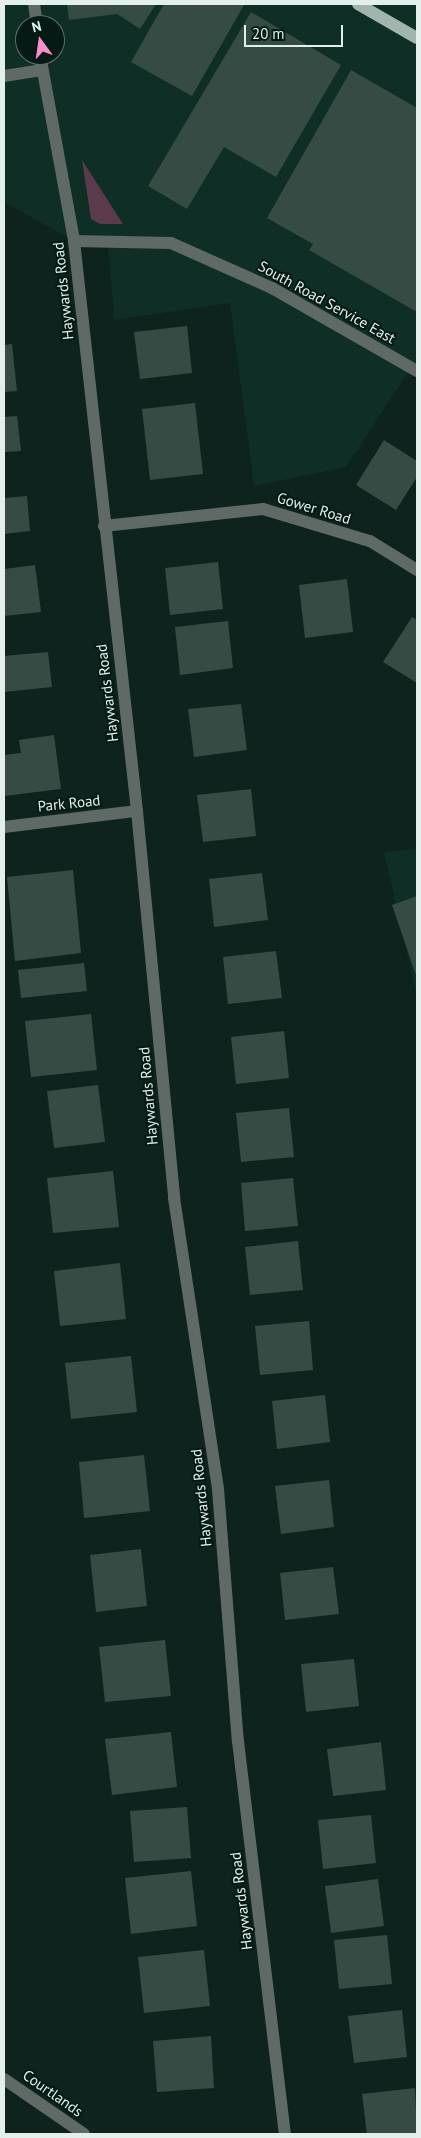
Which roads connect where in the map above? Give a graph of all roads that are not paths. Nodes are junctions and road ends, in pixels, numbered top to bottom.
1 (358, 4) edge
2 (417, 38) edge
3 (41, 65) edge
4 (42, 70) junction
5 (4, 76) edge
6 (74, 241) junction
7 (417, 372) edge
8 (104, 526) junction
9 (417, 570) edge
10 (137, 811) junction
11 (4, 826) edge
12 (4, 2079) edge
13 (84, 2134) edge
14 (286, 2134) edge

1 - 2 main road
3 - 4 street, Haywards Road
4 - 5 street
4 - 6 street, Haywards Road
6 - 7 street, South Road Service East
6 - 8 street, Haywards Road
8 - 9 street, Gower Road
8 - 10 street, Haywards Road
10 - 11 street, Park Road
10 - 14 street, Haywards Road
12 - 13 street, Courtlands

